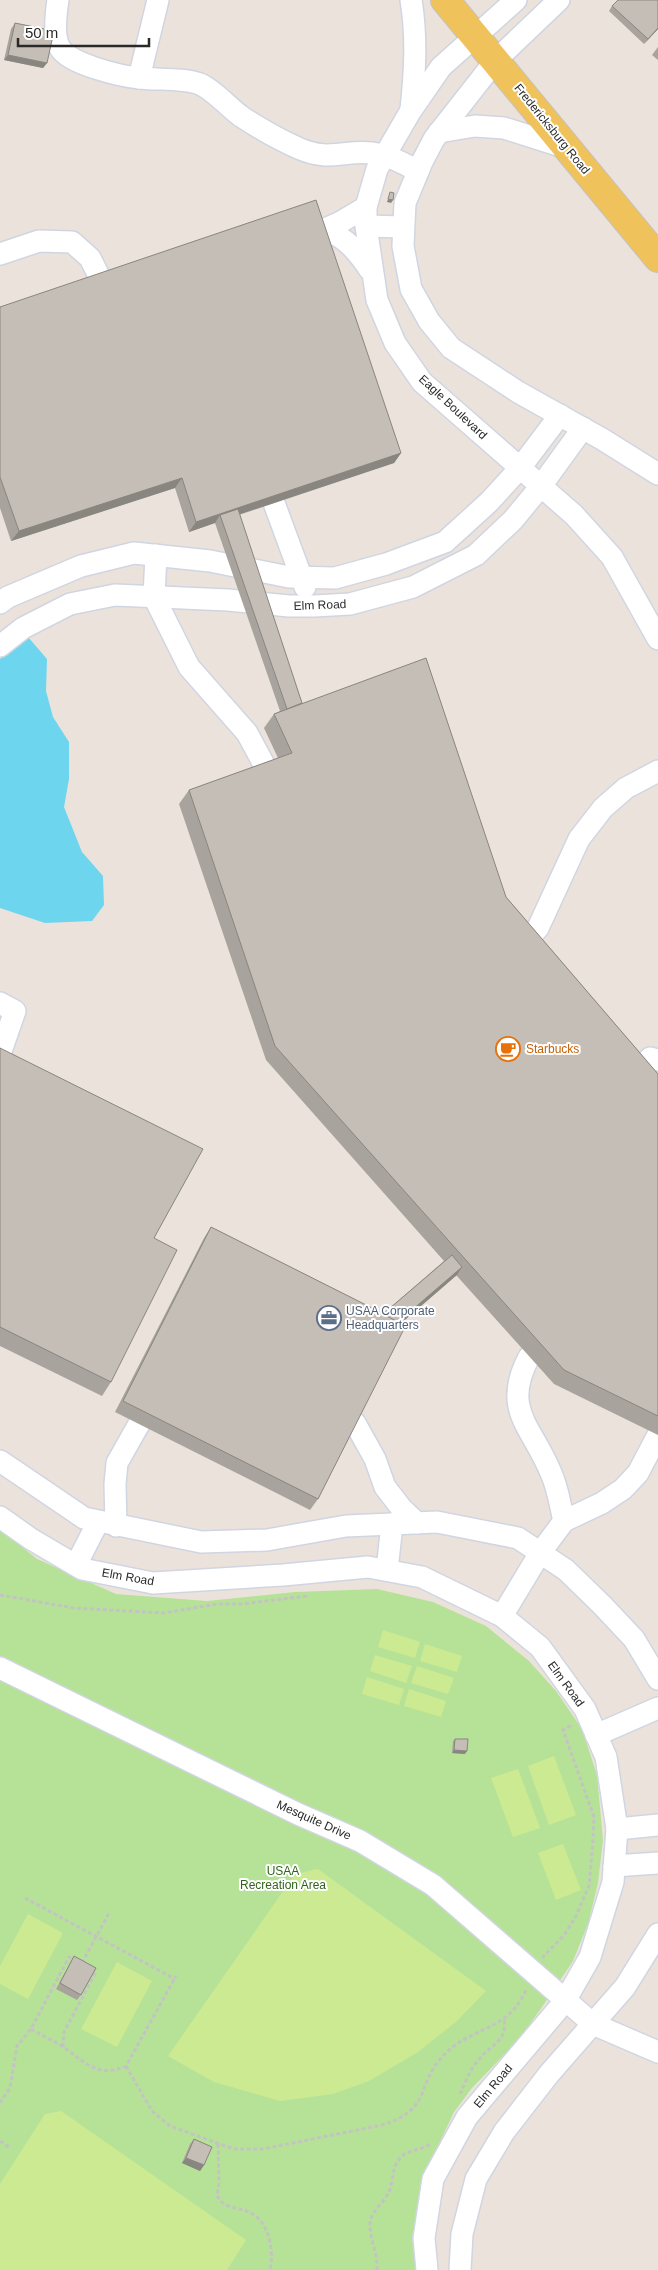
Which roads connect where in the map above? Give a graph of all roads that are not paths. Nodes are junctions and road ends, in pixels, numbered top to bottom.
1 (58, 0) edge
2 (158, 0) edge
3 (411, 0) edge
4 (445, 0) edge
5 (516, 0) edge
6 (559, 0) edge
7 (476, 37) junction
8 (496, 60) junction
9 (139, 78) junction
10 (410, 112) junction
11 (439, 132) junction
12 (566, 148) junction
13 (385, 156) junction
14 (418, 171) junction
15 (366, 216) junction
16 (403, 227) junction
17 (0, 254) edge
18 (658, 258) edge
19 (373, 274) junction
20 (101, 280) edge
21 (560, 415) junction
22 (583, 428) junction
23 (520, 468) junction
24 (658, 474) edge
25 (541, 486) junction
26 (274, 503) edge
27 (156, 555) junction
28 (300, 577) junction
29 (154, 597) junction
30 (0, 603) edge
31 (314, 606) junction
32 (658, 639) edge
33 (0, 646) edge
34 (658, 771) edge
35 (268, 772) edge
36 (524, 943) edge
37 (0, 1003) edge
38 (0, 1054) edge
39 (529, 1356) dead end
40 (355, 1423) edge
41 (139, 1424) edge
42 (658, 1435) edge
43 (0, 1461) edge
44 (0, 1517) edge
45 (564, 1521) junction
46 (417, 1523) junction
47 (107, 1524) junction
48 (392, 1524) junction
49 (540, 1553) junction
50 (76, 1565) junction
51 (387, 1570) junction
52 (502, 1616) junction
53 (0, 1668) edge
54 (658, 1679) edge
55 (658, 1708) edge
56 (592, 1726) junction
57 (658, 1825) edge
58 (617, 1830) junction
59 (658, 1863) edge
60 (614, 1866) junction
61 (658, 1934) edge
62 (565, 2001) junction
63 (594, 2024) junction
64 (658, 2052) edge
65 (426, 2270) edge
66 (460, 2270) edge

1 - 9 street
2 - 9 street
3 - 10 street
4 - 7 main road, Fredericksburg Road
5 - 7 street, Eagle Boulevard
6 - 8 street
7 - 8 main road, Fredericksburg Road
7 - 10 street, Eagle Boulevard
8 - 11 street
8 - 12 main road, Fredericksburg Road
9 - 13 street
10 - 13 street, Eagle Boulevard
11 - 12 street
11 - 14 street
12 - 18 main road, Fredericksburg Road
13 - 14 street
13 - 15 street, Eagle Boulevard
14 - 16 street
15 - 16 street
15 - 19 street, Eagle Boulevard
15 - 19 street
16 - 21 street
17 - 20 street
19 - 23 street, Eagle Boulevard
21 - 22 street
21 - 23 street
22 - 24 street
22 - 25 street, Elm Road
23 - 25 street, Eagle Boulevard
23 - 28 street
25 - 31 street, Elm Road
25 - 32 street, Eagle Boulevard
26 - 28 street
27 - 28 street
27 - 29 street
27 - 30 street
28 - 31 street
29 - 31 street, Elm Road
29 - 33 street, Elm Road
29 - 35 street
34 - 36 street
37 - 38 street
39 - 45 street
40 - 46 street
41 - 47 street
42 - 45 street
43 - 47 street
44 - 50 street, Elm Road
45 - 49 street
46 - 48 street
46 - 49 street
47 - 48 street
47 - 50 street
48 - 51 street
49 - 52 street
49 - 54 street
50 - 51 street, Elm Road
51 - 52 street, Elm Road
52 - 56 street, Elm Road
53 - 62 street, Mesquite Drive
55 - 56 street
56 - 58 street, Elm Road
57 - 58 street
58 - 60 street, Elm Road
59 - 60 street
60 - 62 street, Elm Road
61 - 63 street
62 - 63 street, Mesquite Drive
62 - 65 street, Elm Road
63 - 64 street, Mesquite Drive
63 - 66 street

